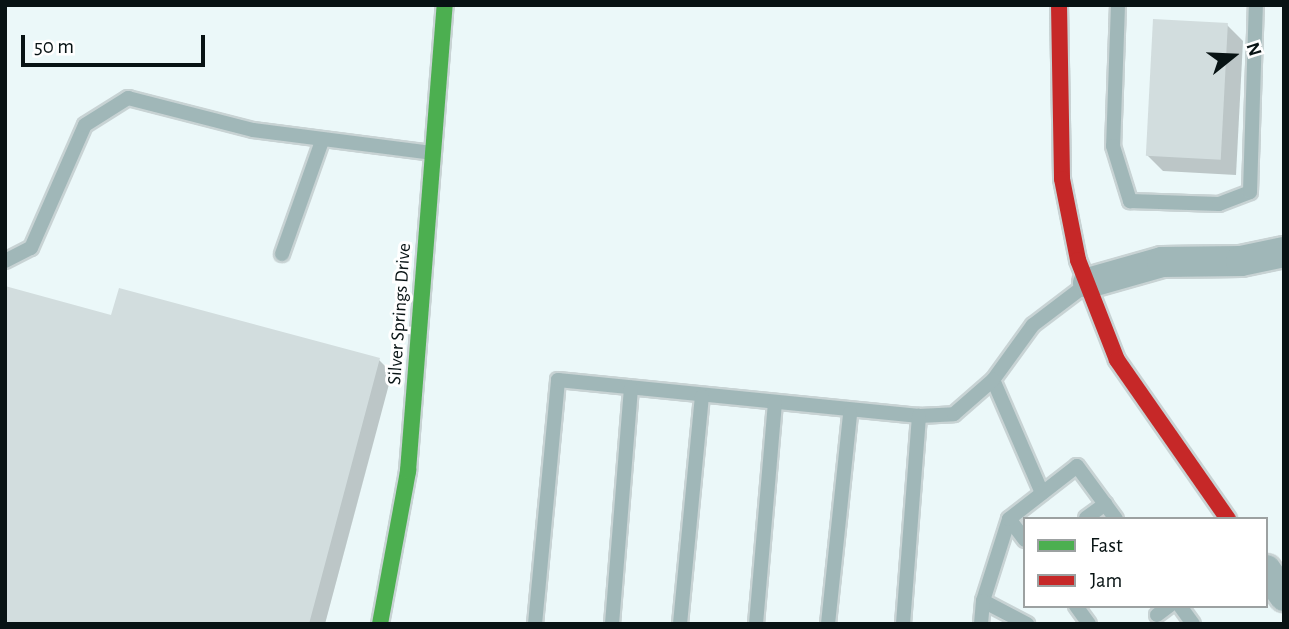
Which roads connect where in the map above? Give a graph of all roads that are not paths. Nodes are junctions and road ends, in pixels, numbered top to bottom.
1 (445, 5) edge
2 (1059, 5) edge
3 (1118, 5) edge
4 (1256, 5) edge
5 (322, 141) junction
6 (433, 153) junction
7 (1284, 252) edge
8 (282, 254) dead end
9 (5, 261) edge
10 (1088, 283) junction
11 (993, 380) junction
12 (631, 388) junction
13 (702, 396) junction
14 (775, 404) junction
15 (850, 413) junction
16 (919, 416) junction
17 (1042, 493) junction
18 (1105, 504) junction
19 (1089, 517) edge
20 (1115, 517) edge
21 (1227, 517) edge
22 (1009, 519) junction
23 (1023, 537) edge
24 (983, 601) junction
25 (1166, 608) edge
26 (1181, 608) edge
27 (1157, 615) dead end
28 (380, 624) edge
29 (535, 624) edge
30 (612, 624) edge
31 (680, 624) edge
32 (756, 624) edge
33 (828, 624) edge
34 (903, 624) edge
35 (981, 624) edge
36 (1027, 624) edge
37 (1193, 624) edge

1 - 6 street, Silver Springs Drive
2 - 10 street
3 - 4 lane
5 - 6 lane
5 - 8 lane
5 - 9 lane
6 - 28 street, Silver Springs Drive
7 - 10 street
10 - 11 lane
10 - 21 street
11 - 16 lane
11 - 17 lane
12 - 13 lane
12 - 29 lane
12 - 30 lane
13 - 14 lane
13 - 31 lane
14 - 15 lane
14 - 32 lane
15 - 16 lane
15 - 33 lane
16 - 34 lane
17 - 18 lane
17 - 22 lane
18 - 19 lane
18 - 20 lane
22 - 23 lane
22 - 24 lane
24 - 35 lane
24 - 36 lane
25 - 27 lane
26 - 37 lane

